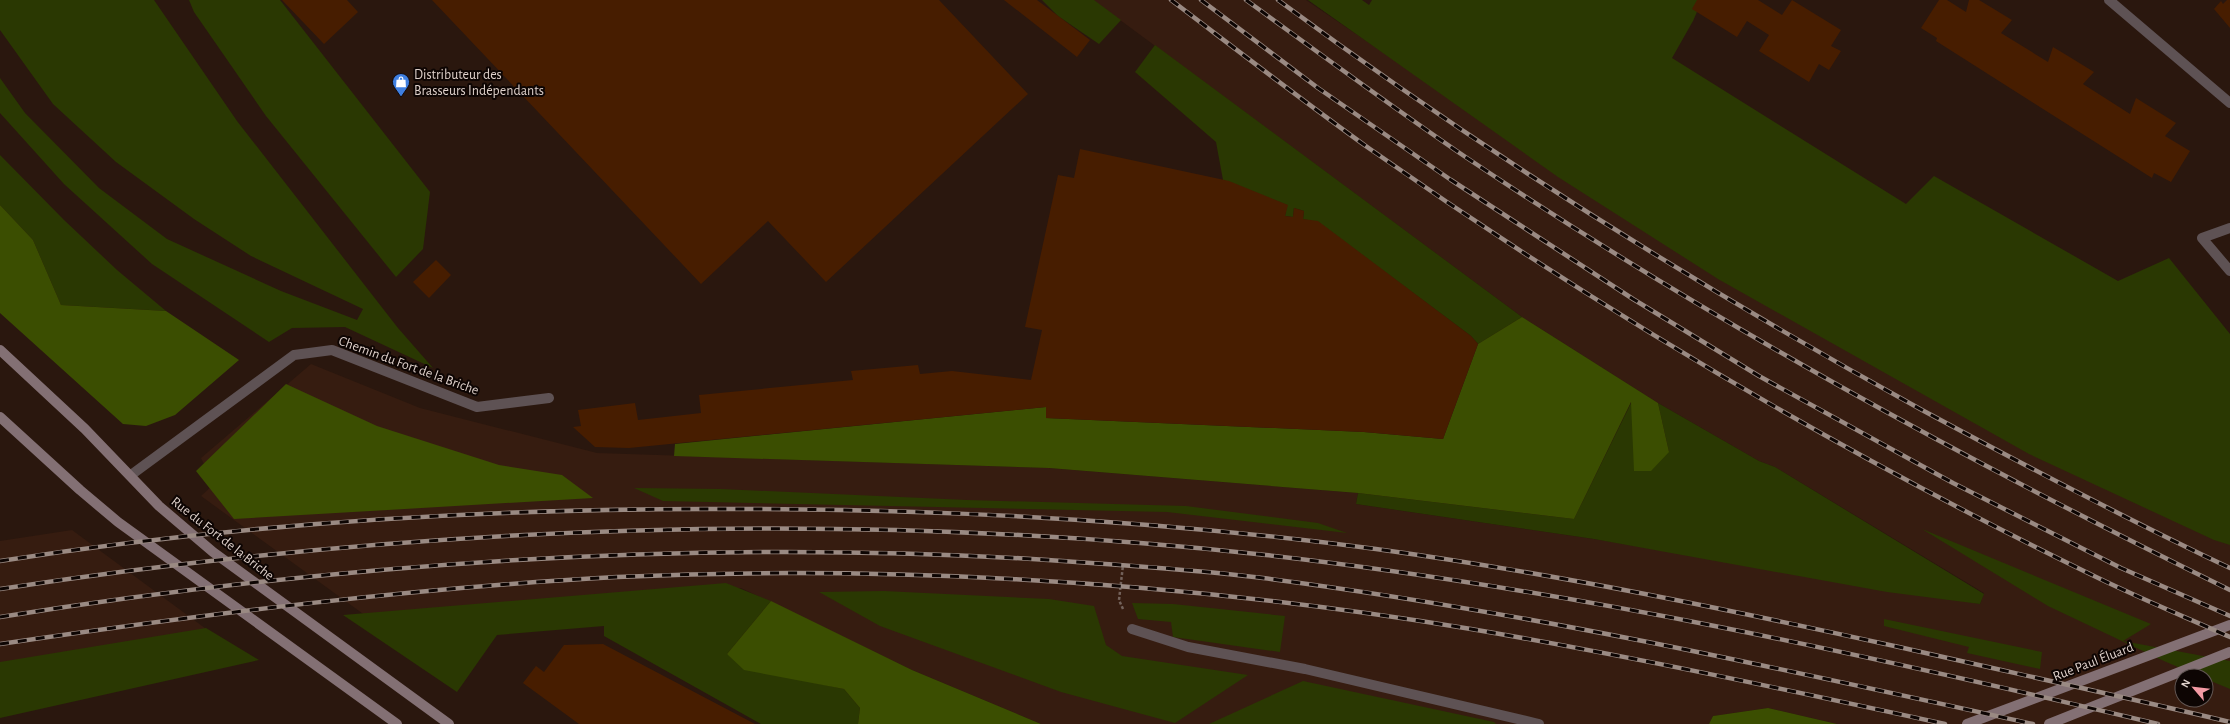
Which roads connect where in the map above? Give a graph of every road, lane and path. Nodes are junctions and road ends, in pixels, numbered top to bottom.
1 (2109, 0) edge
2 (2230, 103) edge
3 (2230, 228) edge
4 (2230, 271) edge
5 (0, 350) edge
6 (549, 398) dead end
7 (0, 417) edge
8 (131, 475) junction
9 (1123, 565) dead end
10 (2230, 625) edge
11 (1132, 629) joint
12 (2230, 652) edge
13 (397, 724) edge
14 (449, 724) edge
15 (1539, 724) edge
16 (1967, 724) edge
17 (2049, 724) edge

1 - 2 lane
3 - 4 lane
5 - 8 main road, Rue du Fort de la Briche
6 - 8 lane, Chemin du Fort de la Briche
7 - 13 main road
8 - 14 main road, Rue du Fort de la Briche
9 - 11 path
10 - 16 main road, Rue Paul Éluard
11 - 15 lane
12 - 17 main road

